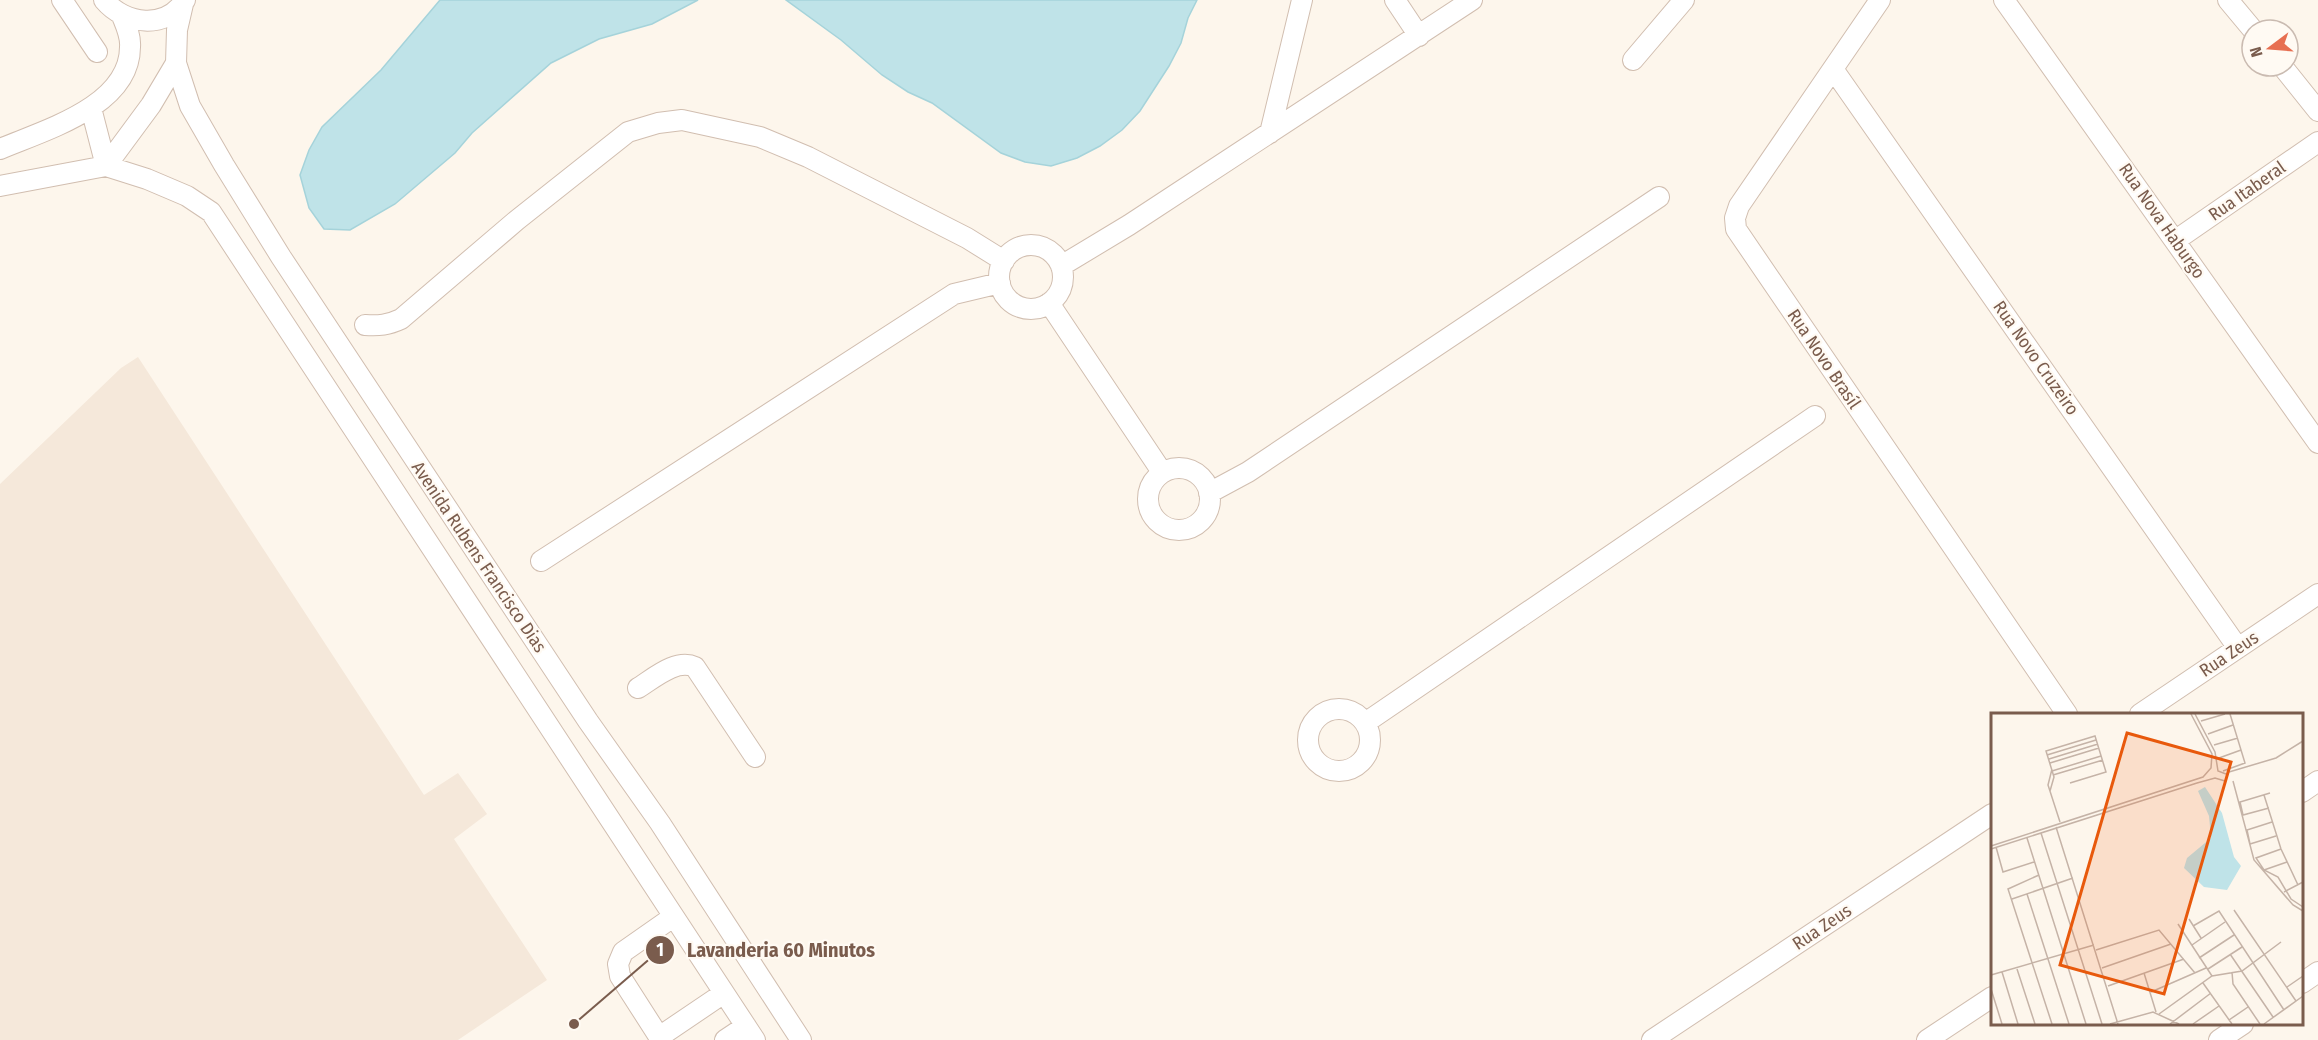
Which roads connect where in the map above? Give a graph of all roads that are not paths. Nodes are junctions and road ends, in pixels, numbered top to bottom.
1 (62, 0) edge
2 (104, 0) edge
3 (1302, 0) edge
4 (1395, 0) edge
5 (1472, 0) edge
6 (1684, 0) edge
7 (1880, 0) edge
8 (2004, 0) edge
9 (2228, 0) edge
10 (184, 2) edge
11 (122, 16) junction
12 (2243, 18) edge
13 (1419, 36) junction
14 (97, 52) dead end
15 (1633, 60) dead end
16 (176, 63) junction
17 (1833, 69) junction
18 (2292, 78) edge
19 (91, 108) junction
20 (2318, 111) edge
21 (1270, 133) junction
22 (2318, 142) edge
23 (0, 149) edge
24 (106, 166) junction
25 (1, 185) edge
26 (1659, 197) dead end
27 (2176, 240) junction
28 (1004, 261) junction
29 (1061, 266) junction
30 (1000, 284) junction
31 (1049, 303) junction
32 (364, 325) dead end
33 (1815, 416) dead end
34 (2318, 443) edge
35 (1162, 472) junction
36 (1209, 493) junction
37 (541, 561) dead end
38 (2318, 594) edge
39 (2238, 648) junction
40 (638, 688) dead end
41 (2066, 713) edge
42 (2141, 713) edge
43 (1365, 723) dead end
44 (755, 757) dead end
45 (2318, 781) edge
46 (2303, 791) edge
47 (1991, 815) edge
48 (673, 917) junction
49 (2318, 972) edge
50 (2303, 982) edge
51 (724, 993) junction
52 (1991, 998) edge
53 (2239, 1025) edge
54 (751, 1033) edge
55 (2218, 1035) edge
56 (660, 1038) edge
57 (725, 1040) edge
58 (801, 1040) edge
59 (1652, 1040) edge
60 (1927, 1040) edge

1 - 14 street
2 - 11 street
3 - 21 street
4 - 13 street
5 - 13 street
6 - 15 street
7 - 17 street, Rua Novo Brasíl
8 - 27 street, Rua Nova Haburgo
9 - 12 street
10 - 11 street
10 - 16 street, Avenida Rubens Francisco Dias
11 - 19 street
13 - 21 street
16 - 24 street, Avenida Rubens Francisco Dias
16 - 58 street, Avenida Rubens Francisco Dias
17 - 39 street, Rua Novo Cruzeiro
17 - 41 street, Rua Novo Brasíl
18 - 20 street
19 - 23 street
19 - 24 street
21 - 29 street
22 - 27 street, Rua Itaberal
24 - 25 street, Avenida Rubens Francisco Dias
24 - 48 street, Avenida Rubens Francisco Dias
26 - 36 street
27 - 34 street, Rua Nova Haburgo
28 - 29 street
28 - 30 street
28 - 32 street
29 - 31 street
30 - 31 street
30 - 37 street
31 - 35 street
33 - 43 street
35 - 36 street
35 - 36 street
38 - 39 street, Rua Zeus
39 - 42 street, Rua Zeus
40 - 44 street
45 - 46 street
47 - 59 street, Rua Zeus
48 - 51 street, Avenida Rubens Francisco Dias
48 - 56 street
49 - 50 street
51 - 54 street, Avenida Rubens Francisco Dias
51 - 56 street
52 - 60 street
53 - 55 street
54 - 57 street

